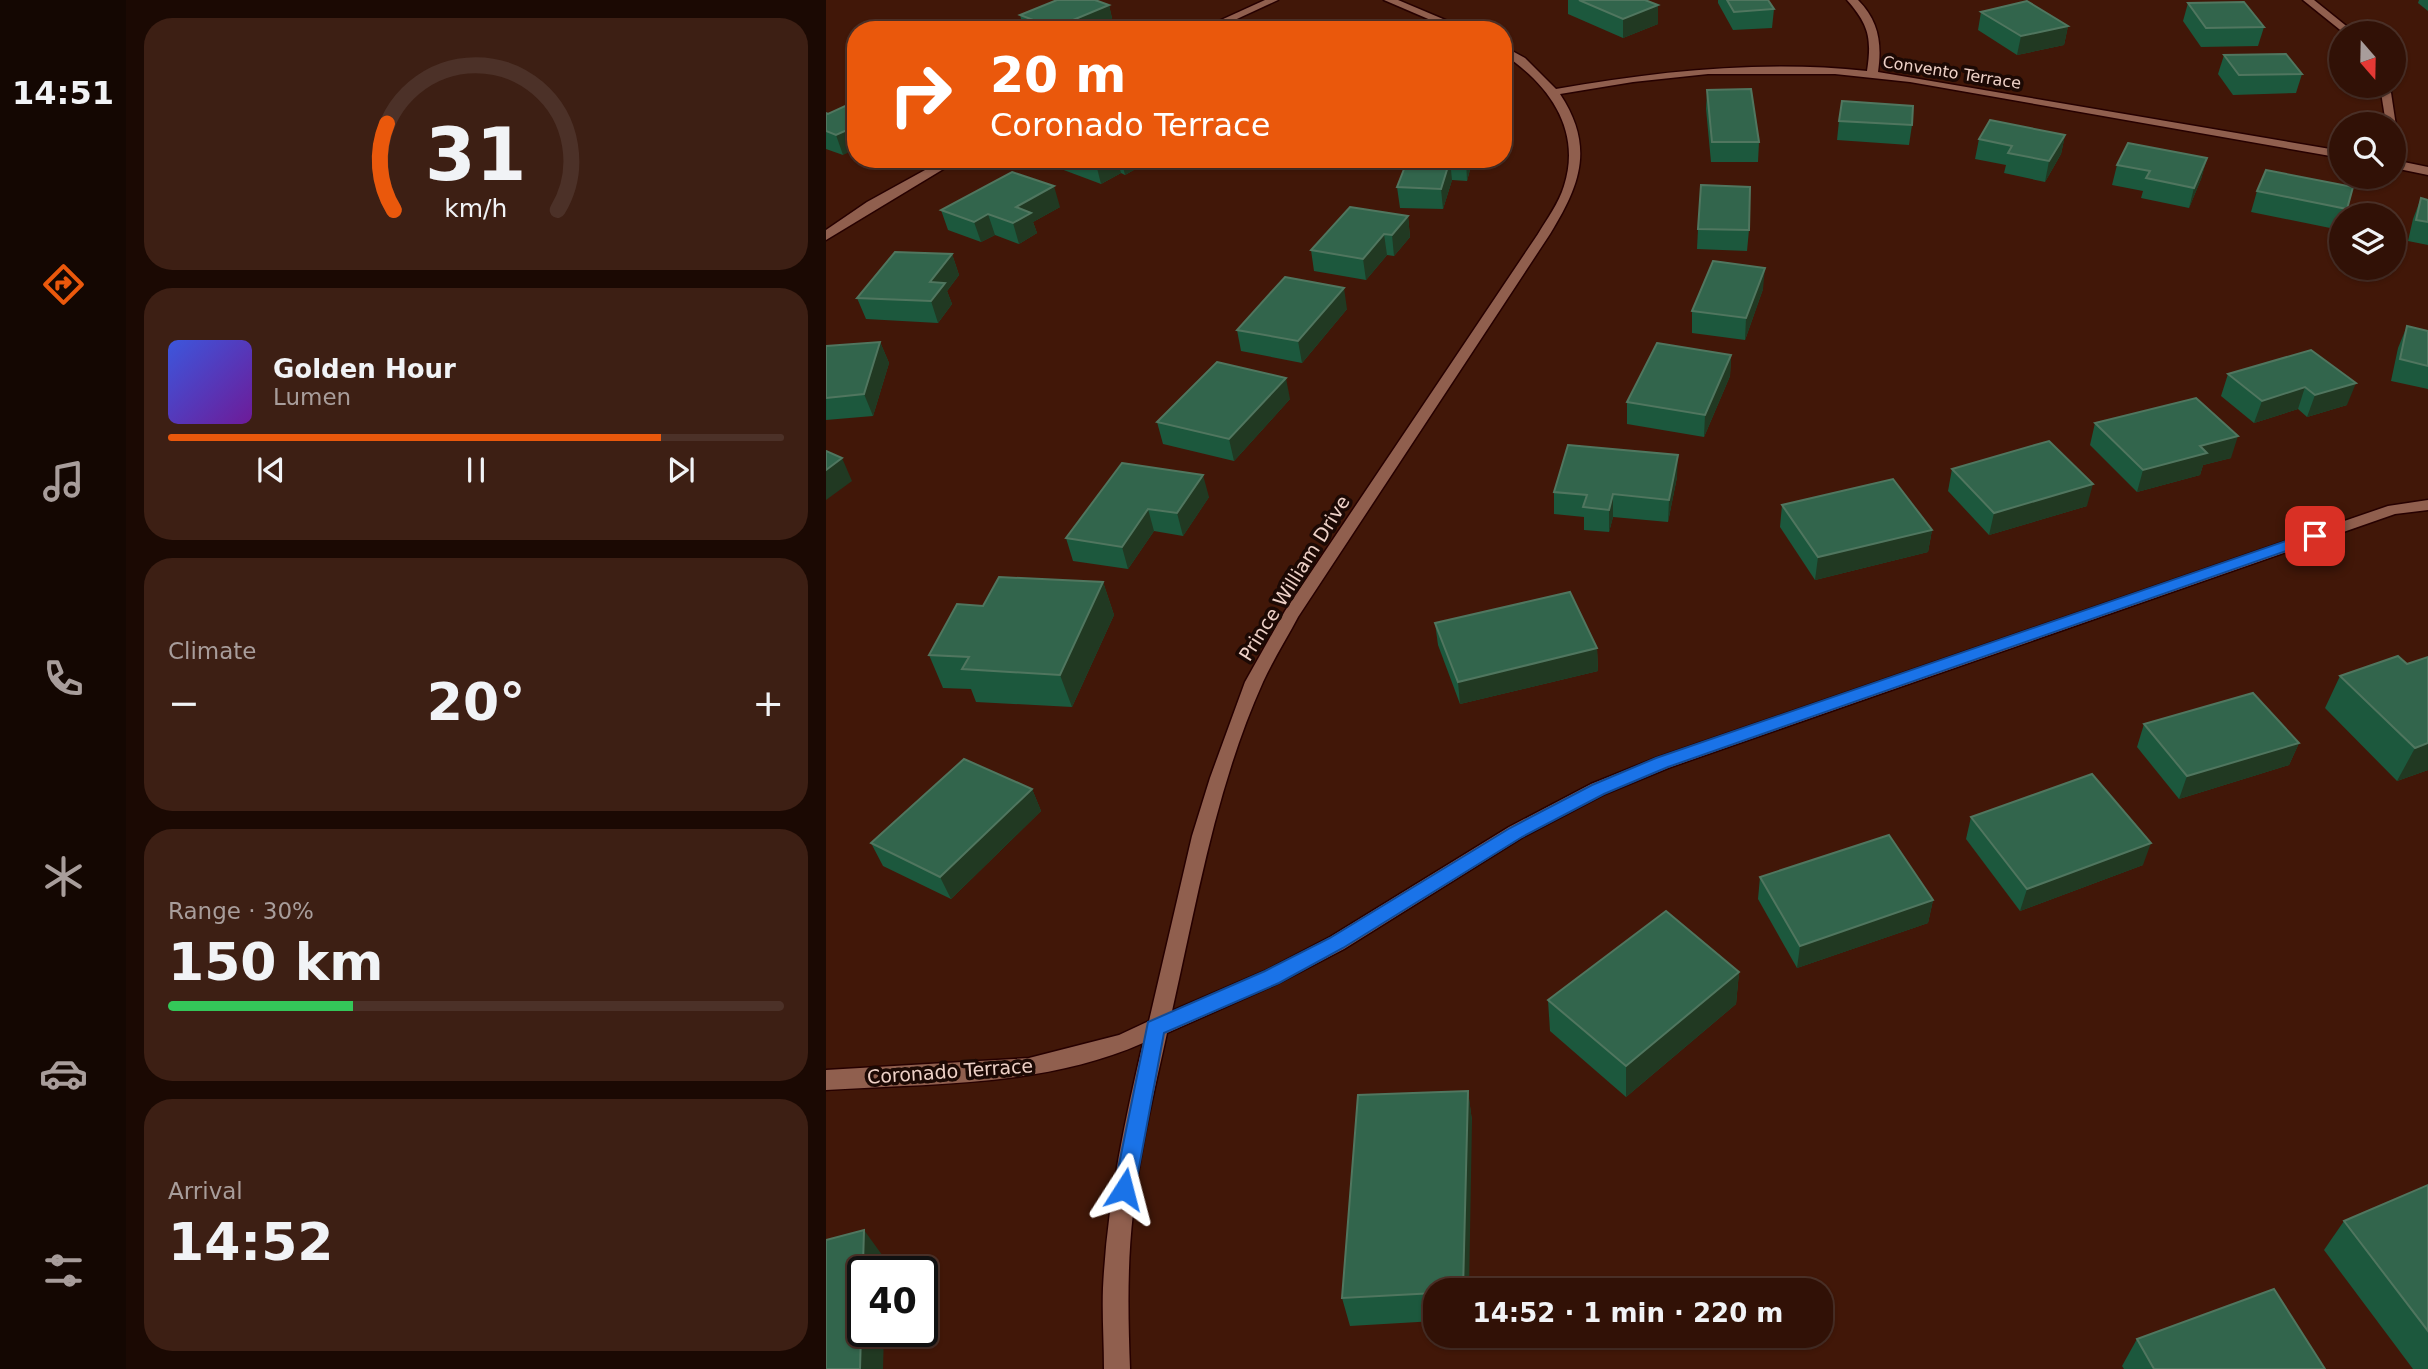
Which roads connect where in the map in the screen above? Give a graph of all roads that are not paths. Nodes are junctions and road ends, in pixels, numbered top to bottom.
1 (1273, 0) edge
2 (1389, 0) edge
3 (1852, 0) edge
4 (2308, 0) edge
5 (1225, 21) edge
6 (1442, 21) edge
7 (2335, 21) edge
8 (1512, 55) edge
9 (1872, 75) junction
10 (1555, 92) junction
11 (2329, 153) edge
12 (2406, 166) edge
13 (938, 168) edge
14 (2428, 171) edge
15 (826, 236) edge
16 (2428, 505) edge
17 (1155, 1028) junction
18 (826, 1080) edge
19 (1117, 1369) edge

1 - 5 street
2 - 6 street
3 - 9 street
4 - 7 street
8 - 10 street, Prince William Drive
9 - 10 street, Convento Terrace
9 - 11 street, Convento Terrace
10 - 17 street, Prince William Drive
12 - 14 street
13 - 15 street
16 - 17 street, Coronado Terrace
17 - 18 street, Coronado Terrace
17 - 19 street, Prince William Drive

